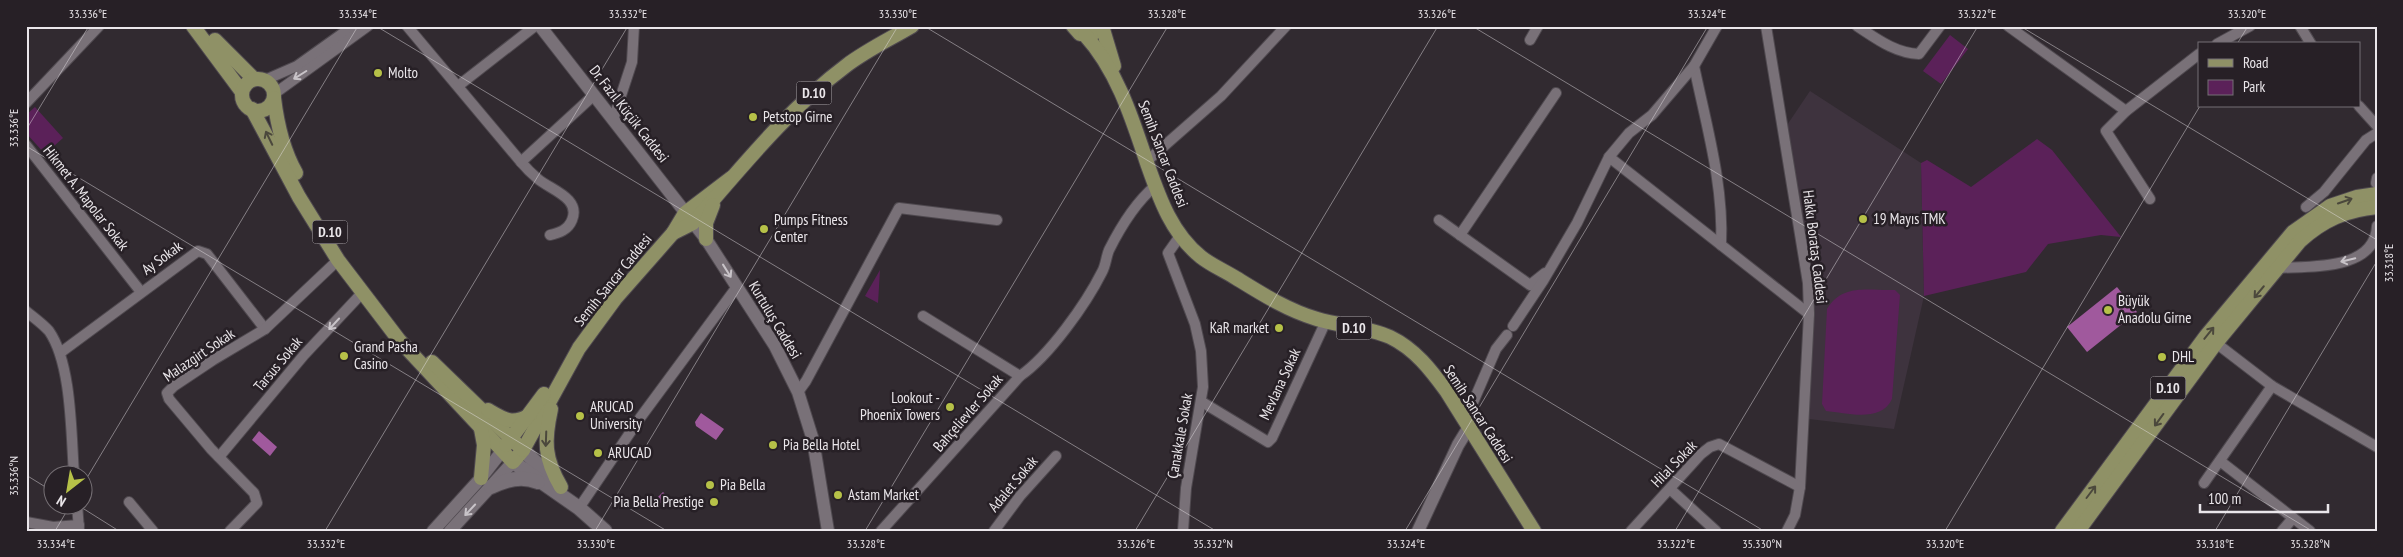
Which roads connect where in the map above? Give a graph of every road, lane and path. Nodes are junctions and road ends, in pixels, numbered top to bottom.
1 (100, 26) edge
2 (194, 26) edge
3 (203, 26) edge
4 (353, 26) edge
5 (368, 26) edge
6 (407, 26) edge
7 (534, 26) edge
8 (540, 26) edge
9 (634, 26) edge
10 (912, 26) edge
11 (1101, 26) edge
12 (1286, 26) edge
13 (1538, 26) edge
14 (1717, 26) edge
15 (1766, 26) edge
16 (1857, 26) edge
17 (1940, 26) edge
18 (2008, 26) edge
19 (2250, 26) edge
20 (2300, 26) edge
21 (1076, 29) edge
22 (1530, 40) dead end
23 (2221, 42) edge
24 (2310, 42) edge
25 (325, 52) junction
26 (2198, 55) edge
27 (1694, 66) junction
28 (260, 80) junction
29 (1116, 82) junction
30 (458, 86) junction
31 (242, 92) junction
32 (1556, 92) dead end
33 (594, 95) junction
34 (274, 96) junction
35 (26, 103) edge
36 (2360, 107) edge
37 (252, 109) junction
38 (2126, 111) junction
39 (613, 120) junction
40 (2377, 126) edge
41 (2377, 134) edge
42 (26, 145) edge
43 (1609, 157) junction
44 (1147, 161) junction
45 (520, 162) junction
46 (731, 178) junction
47 (2377, 178) edge
48 (2376, 183) edge
49 (1155, 186) junction
50 (721, 191) junction
51 (2377, 194) edge
52 (2150, 198) dead end
53 (2306, 207) dead end
54 (2377, 207) edge
55 (689, 218) junction
56 (997, 220) dead end
57 (1439, 220) dead end
58 (2377, 226) edge
59 (1460, 234) junction
60 (550, 235) dead end
61 (1180, 236) junction
62 (706, 239) junction
63 (1721, 245) junction
64 (338, 260) junction
65 (1551, 268) junction
66 (2278, 268) junction
67 (736, 288) junction
68 (141, 292) junction
69 (363, 292) junction
70 (26, 310) edge
71 (1809, 314) junction
72 (924, 316) dead end
73 (1326, 321) junction
74 (1513, 326) dead end
75 (265, 329) junction
76 (1507, 335) dead end
77 (2216, 343) junction
78 (579, 348) junction
79 (415, 351) junction
80 (60, 353) junction
81 (1020, 376) junction
82 (2272, 386) junction
83 (555, 391) junction
84 (798, 392) junction
85 (472, 401) junction
86 (1202, 402) junction
87 (531, 414) junction
88 (1467, 424) junction
89 (480, 428) junction
90 (512, 439) junction
91 (2377, 447) edge
92 (523, 450) junction
93 (502, 451) junction
94 (1056, 456) dead end
95 (219, 457) junction
96 (2220, 461) junction
97 (513, 462) junction
98 (73, 464) edge
99 (486, 483) junction
100 (2204, 483) dead end
101 (1800, 487) junction
102 (557, 488) junction
103 (1670, 489) junction
104 (129, 502) dead end
105 (579, 508) junction
106 (78, 514) edge
107 (2293, 518) junction
108 (26, 522) edge
109 (79, 528) edge
110 (153, 531) edge
111 (230, 531) edge
112 (433, 531) edge
113 (450, 531) edge
114 (606, 531) edge
115 (828, 531) edge
116 (882, 531) edge
117 (994, 531) edge
118 (1183, 531) edge
119 (1418, 531) edge
120 (1534, 531) edge
121 (1631, 531) edge
122 (1716, 531) edge
123 (1787, 531) edge
124 (2062, 531) edge
125 (2078, 531) edge
126 (2282, 531) edge
127 (2310, 531) edge

1 - 35 street
2 - 31 main road, D.10
3 - 28 main road, D.10
4 - 25 street
5 - 25 street
6 - 30 street
7 - 30 street
8 - 33 street, Dr. Fazıl Küçük Caddesi
9 - 39 street
10 - 46 main road, Semih Sancar Caddesi / D.10
11 - 21 main road, Semih Sancar Caddesi / D.10
11 - 29 main road, Semih Sancar Caddesi / D.10
12 - 44 street
13 - 22 street
14 - 27 street
15 - 71 street, Hakkı Borataş Caddesi
16 - 17 street
18 - 38 street
19 - 23 street
20 - 24 street
21 - 29 main road, Semih Sancar Caddesi / D.10
25 - 28 street
25 -> 34 street
26 - 38 street
27 - 43 street
27 - 63 street
28 - 31 main road
28 - 34 main road, D.10
29 - 44 main road, Semih Sancar Caddesi / D.10
30 - 45 street
31 - 37 main road, D.10
32 - 59 street
33 - 39 street, Dr. Fazıl Küçük Caddesi
33 - 45 street
34 - 37 main road
34 - 79 main road, D.10
36 - 40 street
64 -> 37 main road, D.10
38 - 52 street
39 - 55 street, Dr. Fazıl Küçük Caddesi
41 - 53 street
42 - 68 street, Hikmet A. Mapolar Sokak
43 - 63 street
43 - 65 street
44 - 49 main road, Semih Sancar Caddesi / D.10
45 - 60 street
46 - 50 main road, Semih Sancar Caddesi / D.10
46 - 55 main road, Semih Sancar Caddesi / D.10
47 - 48 street
49 - 61 main road, Semih Sancar Caddesi / D.10
49 - 81 street
50 - 55 main road, Semih Sancar Caddesi / D.10
50 - 62 main road
124 -> 51 main road, D.10
54 - 66 main road, D.10
55 - 62 street, Kurtuluş Caddesi
55 - 78 main road, Semih Sancar Caddesi / D.10
56 - 84 street
57 - 59 street
58 -> 66 street
59 - 65 street
61 - 73 main road, Semih Sancar Caddesi / D.10
61 - 86 street, Çanakkale Sokak
62 -> 67 street, Kurtuluş Caddesi
63 - 71 street
64 - 69 main road, D.10
64 - 75 street, Malazgirt Sokak
65 - 74 street
66 -> 77 main road, D.10
67 - 84 street, Kurtuluş Caddesi
67 - 105 street
68 - 75 street, Ay Sokak
68 - 80 street, Ay Sokak
69 - 79 main road, D.10
69 -> 95 street, Tarsus Sokak
70 - 80 street
71 - 101 street, Hakkı Borataş Caddesi
72 - 81 street, Bahçelievler Sokak
73 - 86 street, Mevlana Sokak
73 - 88 main road, Semih Sancar Caddesi / D.10
75 - 95 street, Malazgirt Sokak
76 - 88 street
77 - 82 street
77 -> 125 main road, D.10
78 - 83 main road, D.10
78 - 87 main road, D.10
79 - 85 main road, D.10
79 - 89 main road, D.10
80 - 98 street
81 - 116 street, Bahçelievler Sokak
82 - 91 street
82 - 96 street
83 - 92 main road, D.10
83 -> 102 main road
84 - 115 street, Kurtuluş Caddesi
85 - 87 main road
85 - 90 main road, D.10
86 - 118 street, Çanakkale Sokak
87 - 90 main road, D.10
88 - 119 street
88 - 120 main road, Semih Sancar Caddesi / D.10
89 - 93 main road, D.10
89 - 99 main road
90 - 92 main road
90 - 93 main road
92 - 97 main road, D.10
92 - 102 main road
93 - 97 main road, D.10
93 - 99 street
94 - 117 street, Adalet Sokak
95 - 111 street, Malazgirt Sokak
96 - 100 street
96 - 107 street
97 - 99 street
97 - 102 main road
99 - 102 main road
99 - 112 street
99 -> 113 street
101 - 103 street, Hilal Sokak
101 - 123 street, Hakkı Borataş Caddesi
102 - 105 main road
103 - 121 street, Hilal Sokak
103 - 122 street
104 - 110 street
105 - 114 main road
106 - 109 street
107 - 126 street
107 - 127 street
108 - 109 street

